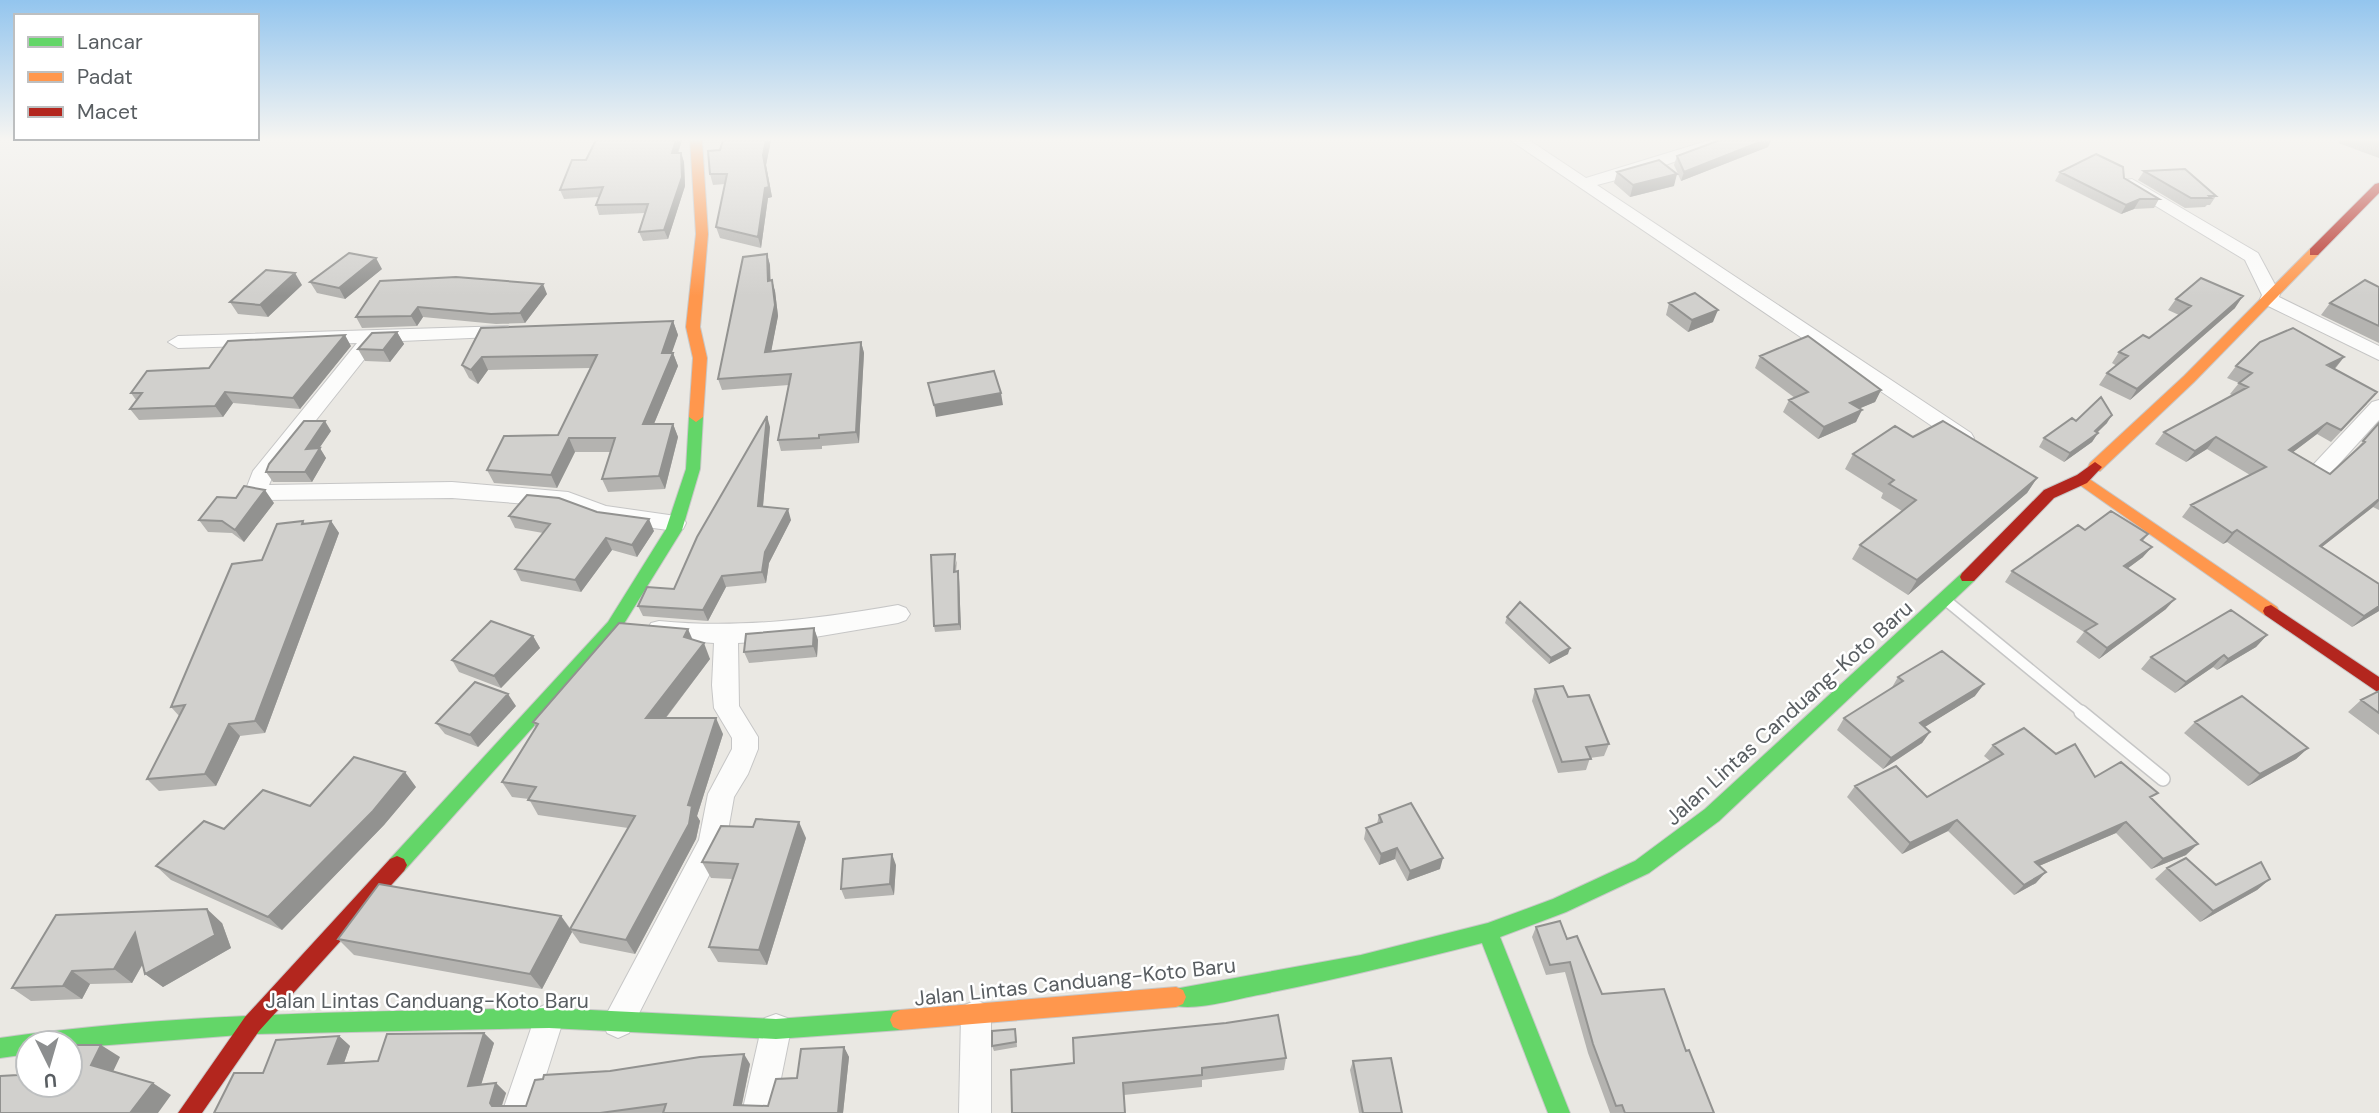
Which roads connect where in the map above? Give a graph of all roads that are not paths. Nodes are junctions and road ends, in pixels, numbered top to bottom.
1 (699, 192) edge
2 (1594, 192) edge
3 (2144, 192) edge
4 (2373, 192) edge
5 (2270, 296) junction
6 (526, 331) edge
7 (373, 335) junction
8 (178, 342) dead end
9 (2379, 354) edge
10 (2379, 407) edge
11 (1980, 449) edge
12 (2320, 471) edge
13 (2082, 479) junction
14 (676, 523) junction
15 (1946, 600) junction
16 (898, 614) dead end
17 (614, 626) junction
18 (726, 634) junction
19 (2379, 686) edge
20 (2163, 779) dead end
21 (1488, 932) junction
22 (976, 1015) junction
23 (549, 1018) junction
24 (618, 1023) junction
25 (252, 1024) junction
26 (776, 1029) junction
27 (84, 1036) edge
28 (189, 1113) edge
29 (518, 1113) edge
30 (758, 1113) edge
31 (975, 1113) edge
32 (1559, 1113) edge

1 - 14 main road
2 - 11 street
3 - 5 street
4 - 5 main road, Jalan Lintas Canduang-Koto Baru
5 - 9 street
5 - 13 main road, Jalan Lintas Canduang-Koto Baru
6 - 7 street
7 - 8 street
7 - 14 street
10 - 12 street
13 - 15 main road, Jalan Lintas Canduang-Koto Baru
13 - 19 main road
14 - 17 main road
15 - 20 lane
15 - 21 main road, Jalan Lintas Canduang-Koto Baru
16 - 18 street
17 - 18 street
17 - 25 main road
18 - 24 street
21 - 22 main road, Jalan Lintas Canduang-Koto Baru
21 - 32 main road
22 - 26 main road, Jalan Lintas Canduang-Koto Baru
22 - 31 street
23 - 24 main road, Jalan Lintas Canduang-Koto Baru
23 - 25 main road, Jalan Lintas Canduang-Koto Baru
23 - 29 street
24 - 26 main road, Jalan Lintas Canduang-Koto Baru
25 - 27 main road, Jalan Lintas Canduang-Koto Baru
25 - 28 main road
26 - 30 street

